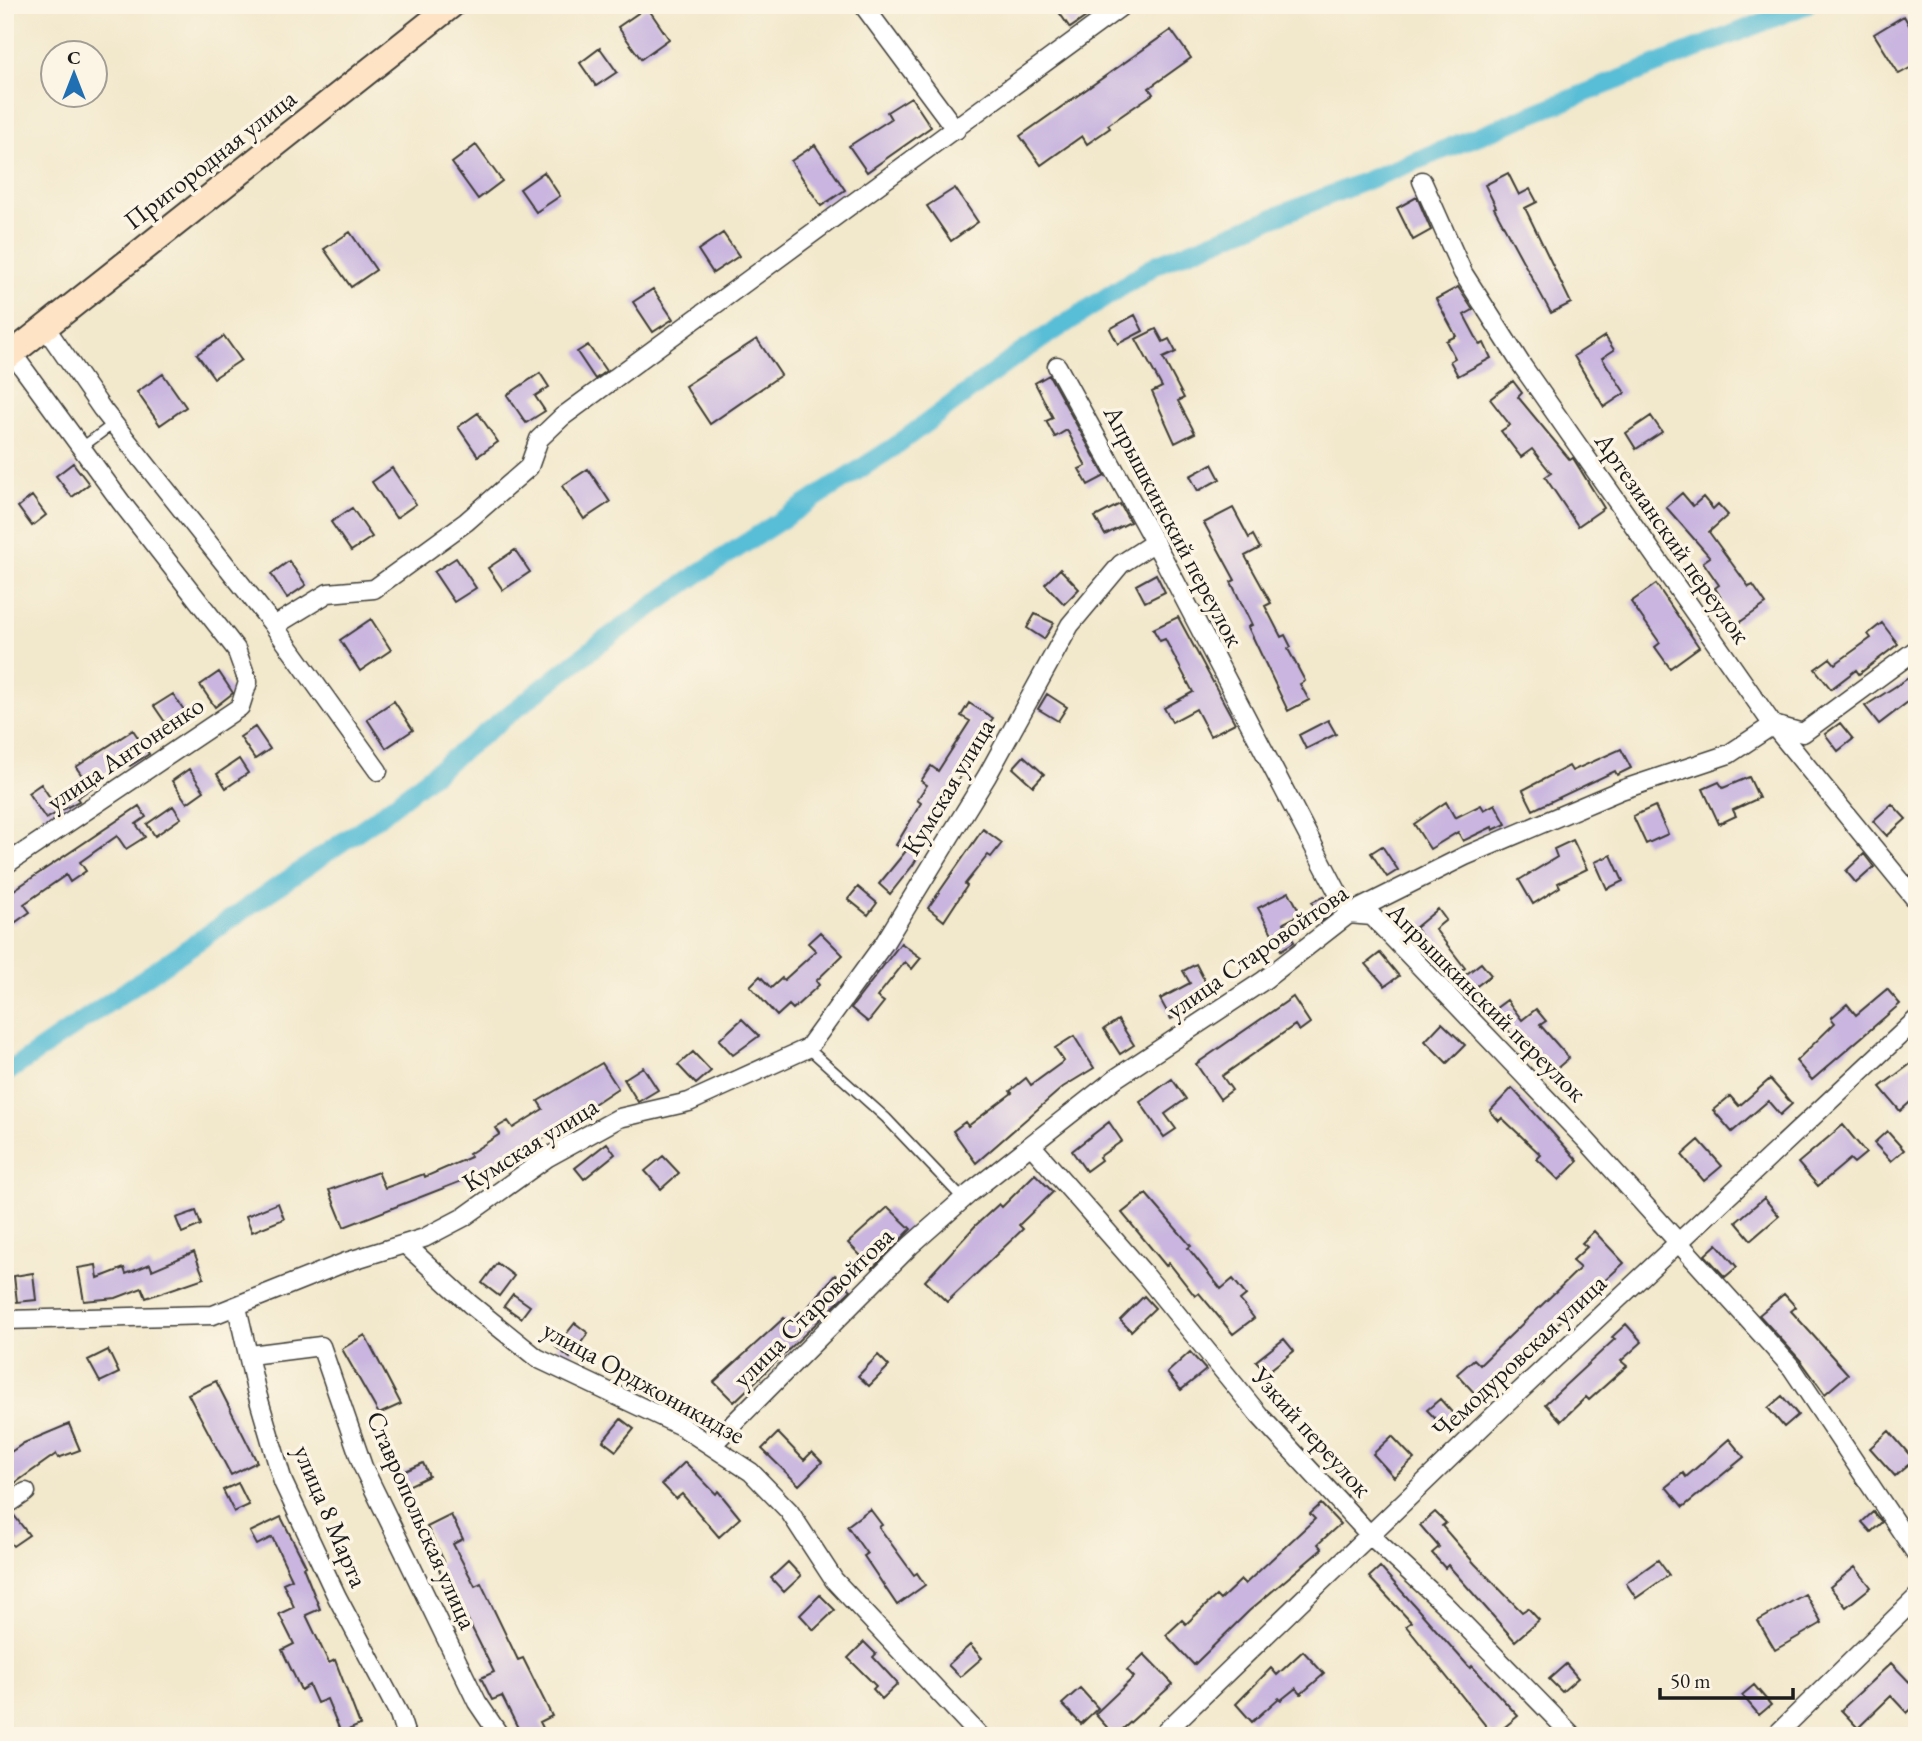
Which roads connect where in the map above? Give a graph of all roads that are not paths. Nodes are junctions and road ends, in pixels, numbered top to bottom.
1 (452, 5) edge
2 (863, 5) edge
3 (1124, 5) edge
4 (956, 130) junction
5 (1422, 181) dead end
6 (45, 327) junction
7 (9, 356) edge
8 (1057, 366) dead end
9 (113, 425) junction
10 (81, 448) junction
11 (1155, 542) junction
12 (274, 626) junction
13 (1917, 649) edge
14 (1773, 725) junction
15 (378, 771) dead end
16 (5, 865) edge
17 (1917, 901) edge
18 (1349, 914) junction
19 (1917, 1019) edge
20 (808, 1048) junction
21 (1031, 1145) junction
22 (963, 1199) junction
23 (1677, 1244) junction
24 (406, 1245) junction
25 (237, 1307) junction
26 (5, 1320) edge
27 (250, 1355) junction
28 (712, 1444) junction
29 (26, 1492) dead end
30 (5, 1506) edge
31 (1368, 1534) junction
32 (1917, 1555) edge
33 (1917, 1597) edge
34 (406, 1736) edge
35 (500, 1736) edge
36 (980, 1736) edge
37 (1161, 1736) edge
38 (1573, 1736) edge
39 (1775, 1736) edge

1 - 6 street, Пригородная улица
2 - 4 street
3 - 4 street
4 - 12 street
5 - 14 street, Артезианский переулок
6 - 7 street, Пригородная улица
6 - 9 street
7 - 10 street
8 - 11 street, Апрышкинский переулок
9 - 10 lane
9 - 12 street
10 - 16 street, улица Антоненко
11 - 18 street, Апрышкинский переулок
11 - 20 street, Кумская улица
12 - 15 street
13 - 14 street
14 - 17 street, Артезианский переулок
14 - 18 street, улица Старовойтова
18 - 21 street, улица Старовойтова
18 - 23 street, Апрышкинский переулок
19 - 23 street, Чемодуровская улица
20 - 22 lane
20 - 24 street, Кумская улица
21 - 22 street, улица Старовойтова
21 - 31 street, Узкий переулок
22 - 28 street, улица Старовойтова
23 - 31 street, Чемодуровская улица
23 - 32 street, Апрышкинский переулок
24 - 25 street, Кумская улица
24 - 28 street, улица Орджоникидзе
25 - 26 street, Кумская улица
25 - 27 street, улица 8 Марта
27 - 34 street, улица 8 Марта
27 - 35 street, Ставропольская улица
28 - 36 street, улица Орджоникидзе
29 - 30 street
31 - 37 street, Чемодуровская улица
31 - 38 street, Узкий переулок
33 - 39 street

